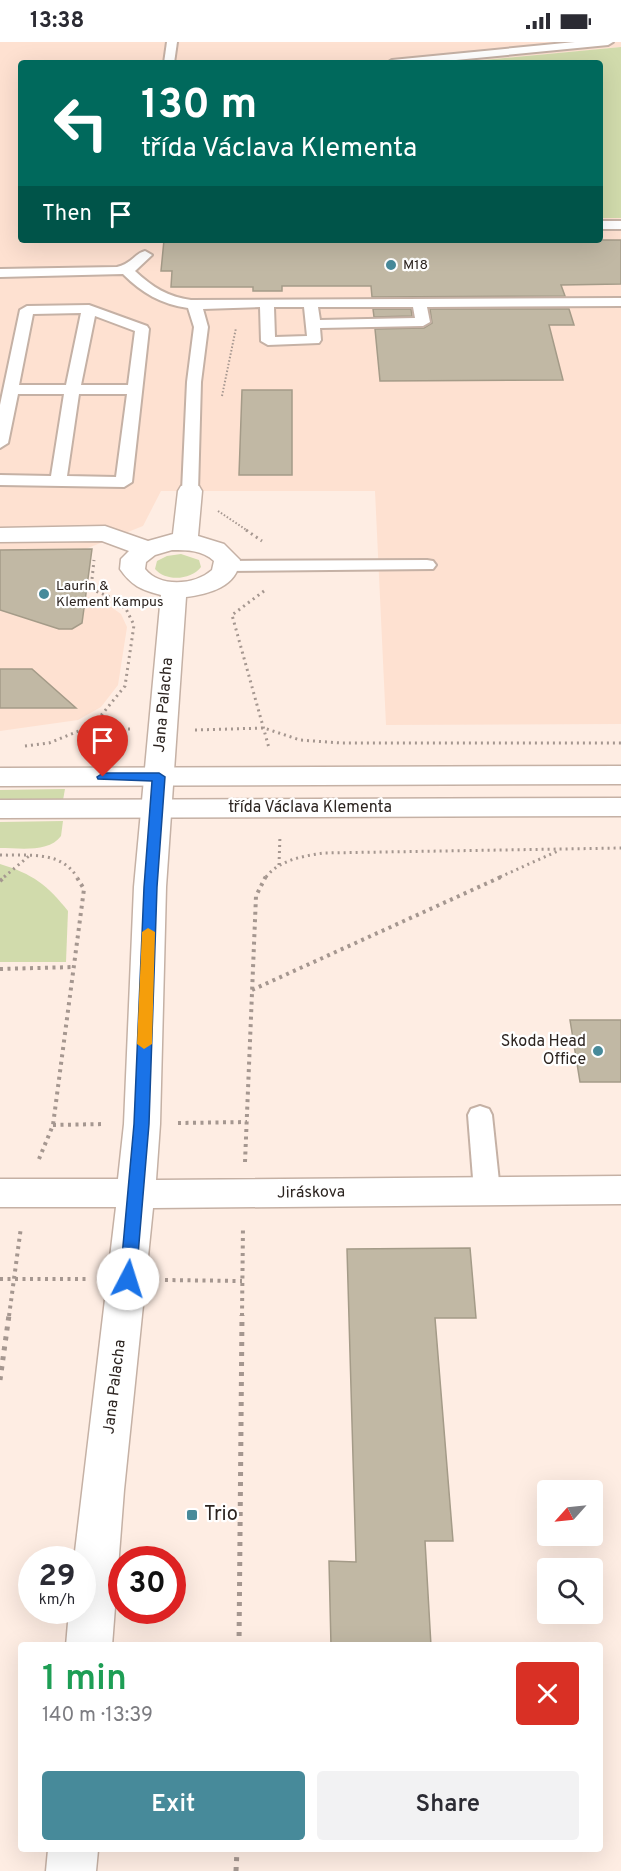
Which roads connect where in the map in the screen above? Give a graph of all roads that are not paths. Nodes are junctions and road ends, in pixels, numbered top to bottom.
1 (172, 42) edge
2 (608, 42) edge
3 (169, 60) edge
4 (423, 60) edge
5 (603, 225) edge
6 (621, 225) edge
7 (146, 255) dead end
8 (127, 270) junction
9 (0, 273) edge
10 (419, 302) junction
11 (621, 302) edge
12 (267, 303) junction
13 (311, 303) junction
14 (195, 307) junction
15 (90, 309) junction
16 (313, 324) junction
17 (11, 389) junction
18 (72, 390) junction
19 (136, 390) junction
20 (0, 443) edge
21 (0, 480) edge
22 (58, 481) junction
23 (190, 491) joint
24 (0, 535) edge
25 (185, 542) junction
26 (147, 549) junction
27 (427, 565) dead end
28 (227, 566) junction
29 (174, 590) junction
30 (621, 775) edge
31 (0, 777) edge
32 (159, 777) junction
33 (621, 807) edge
34 (0, 809) edge
35 (156, 809) junction
36 (480, 1115) dead end
37 (621, 1190) edge
38 (487, 1191) junction
39 (13, 1193) edge
40 (136, 1194) junction
41 (89, 1642) edge
42 (73, 1852) edge
43 (71, 1871) edge

1 - 3 lane
2 - 4 lane
5 - 6 lane
7 - 8 lane
8 - 9 lane
8 - 14 lane
10 - 11 lane
10 - 13 lane
10 - 16 lane
12 - 13 lane
12 - 14 lane
12 - 16 lane
13 - 16 lane
14 - 23 lane
15 - 17 lane
15 - 18 lane
15 - 19 lane
17 - 18 lane
17 - 20 lane
18 - 19 lane
18 - 22 lane
19 - 22 lane
21 - 22 lane
23 - 25 street
24 - 26 street
25 - 26 street
25 - 28 street
26 - 29 street
27 - 28 lane
28 - 29 street
29 - 32 street, Jana Palacha
30 - 32 street, třída Václava Klementa
31 - 32 street, třída Václava Klementa
32 - 35 street, Jana Palacha
33 - 35 street, třída Václava Klementa
34 - 35 street, třída Václava Klementa
35 - 40 street, Jana Palacha
36 - 38 lane
37 - 38 street, Jiráskova
38 - 40 street, Jiráskova
39 - 40 street, Jiráskova
40 - 41 street, Jana Palacha
42 - 43 street

